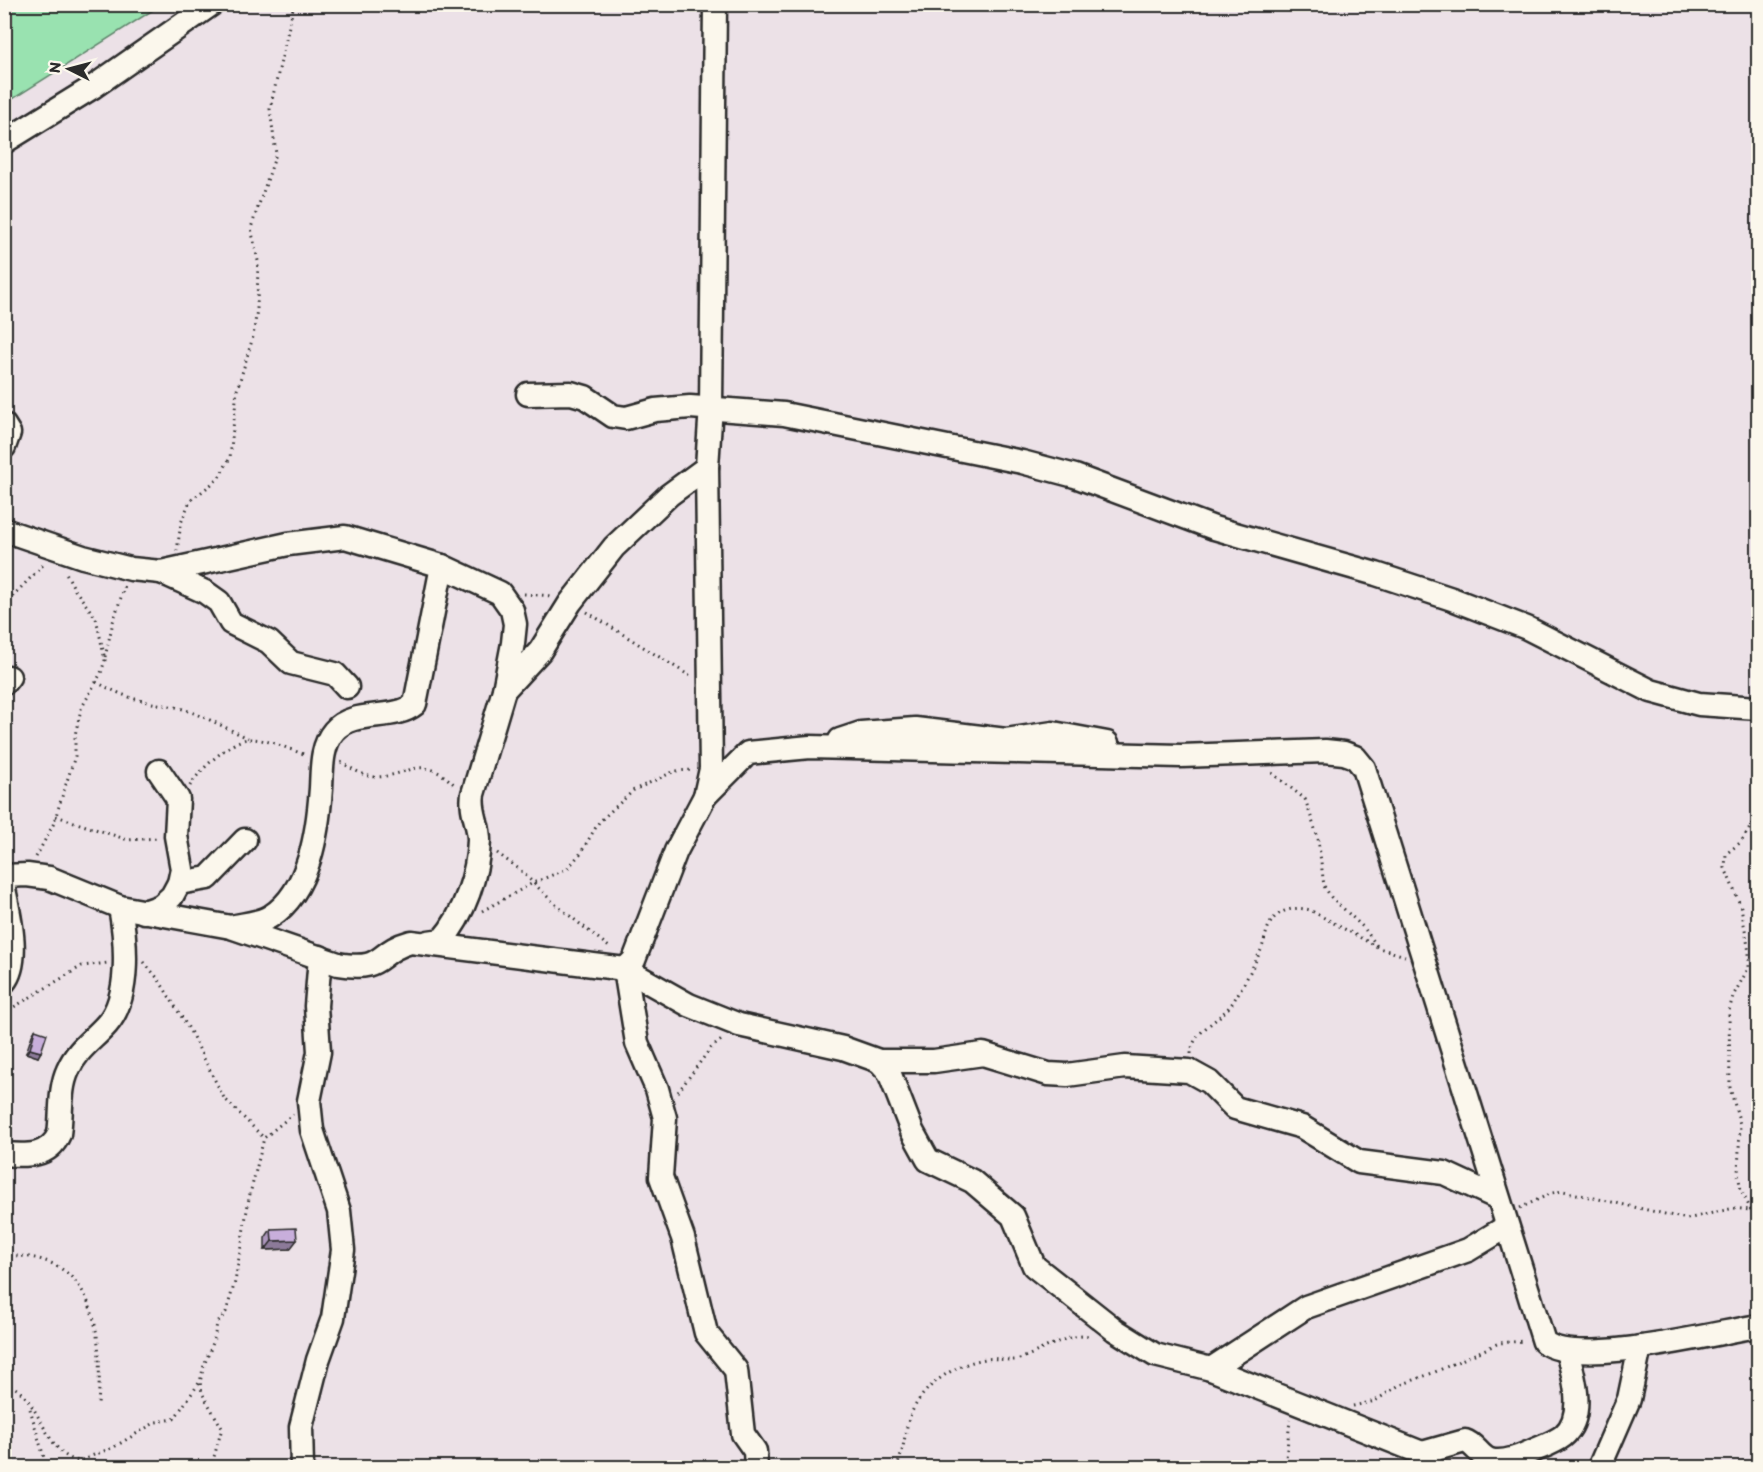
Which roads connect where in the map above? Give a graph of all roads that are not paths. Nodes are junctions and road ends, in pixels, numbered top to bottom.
1 (212, 4) edge
2 (715, 4) edge
3 (4, 142) edge
4 (528, 394) dead end
5 (711, 406) junction
6 (4, 425) edge
7 (4, 447) edge
8 (707, 467) junction
9 (4, 530) edge
10 (442, 566) junction
11 (161, 572) junction
12 (347, 687) dead end
13 (504, 690) junction
14 (1758, 708) edge
15 (748, 753) junction
16 (711, 769) junction
17 (159, 771) dead end
18 (705, 796) junction
19 (245, 840) dead end
20 (4, 876) edge
21 (179, 884) junction
22 (4, 889) edge
23 (120, 907) junction
24 (144, 912) junction
25 (231, 927) junction
26 (428, 942) junction
27 (320, 957) junction
28 (630, 965) junction
29 (4, 982) edge
30 (879, 1061) junction
31 (4, 1154) edge
32 (1498, 1198) junction
33 (1506, 1227) junction
34 (1758, 1326) edge
35 (1640, 1347) junction
36 (1567, 1352) junction
37 (1211, 1369) junction
38 (1427, 1460) edge
39 (1497, 1464) edge
40 (302, 1467) edge
41 (756, 1467) edge
42 (1599, 1467) edge

1 - 3 street
2 - 5 street
4 - 5 street
5 - 8 street
5 - 14 street
6 - 7 street
8 - 13 street
8 - 16 street
9 - 11 street
10 - 11 street
10 - 13 street
10 - 25 street
11 - 12 street
13 - 26 street
15 - 16 street
15 - 18 street
15 - 32 street
16 - 18 street
17 - 21 street
18 - 28 street
19 - 21 street
20 - 23 street
21 - 24 street
22 - 29 street
23 - 24 street
23 - 31 street
24 - 25 street
25 - 27 street
26 - 27 street
26 - 28 street
27 - 40 street
28 - 30 street
28 - 41 street
30 - 32 street
30 - 37 street
32 - 33 street
33 - 36 street
33 - 37 street
34 - 35 street
35 - 36 street
35 - 42 street
36 - 39 street
37 - 38 street
38 - 39 street

